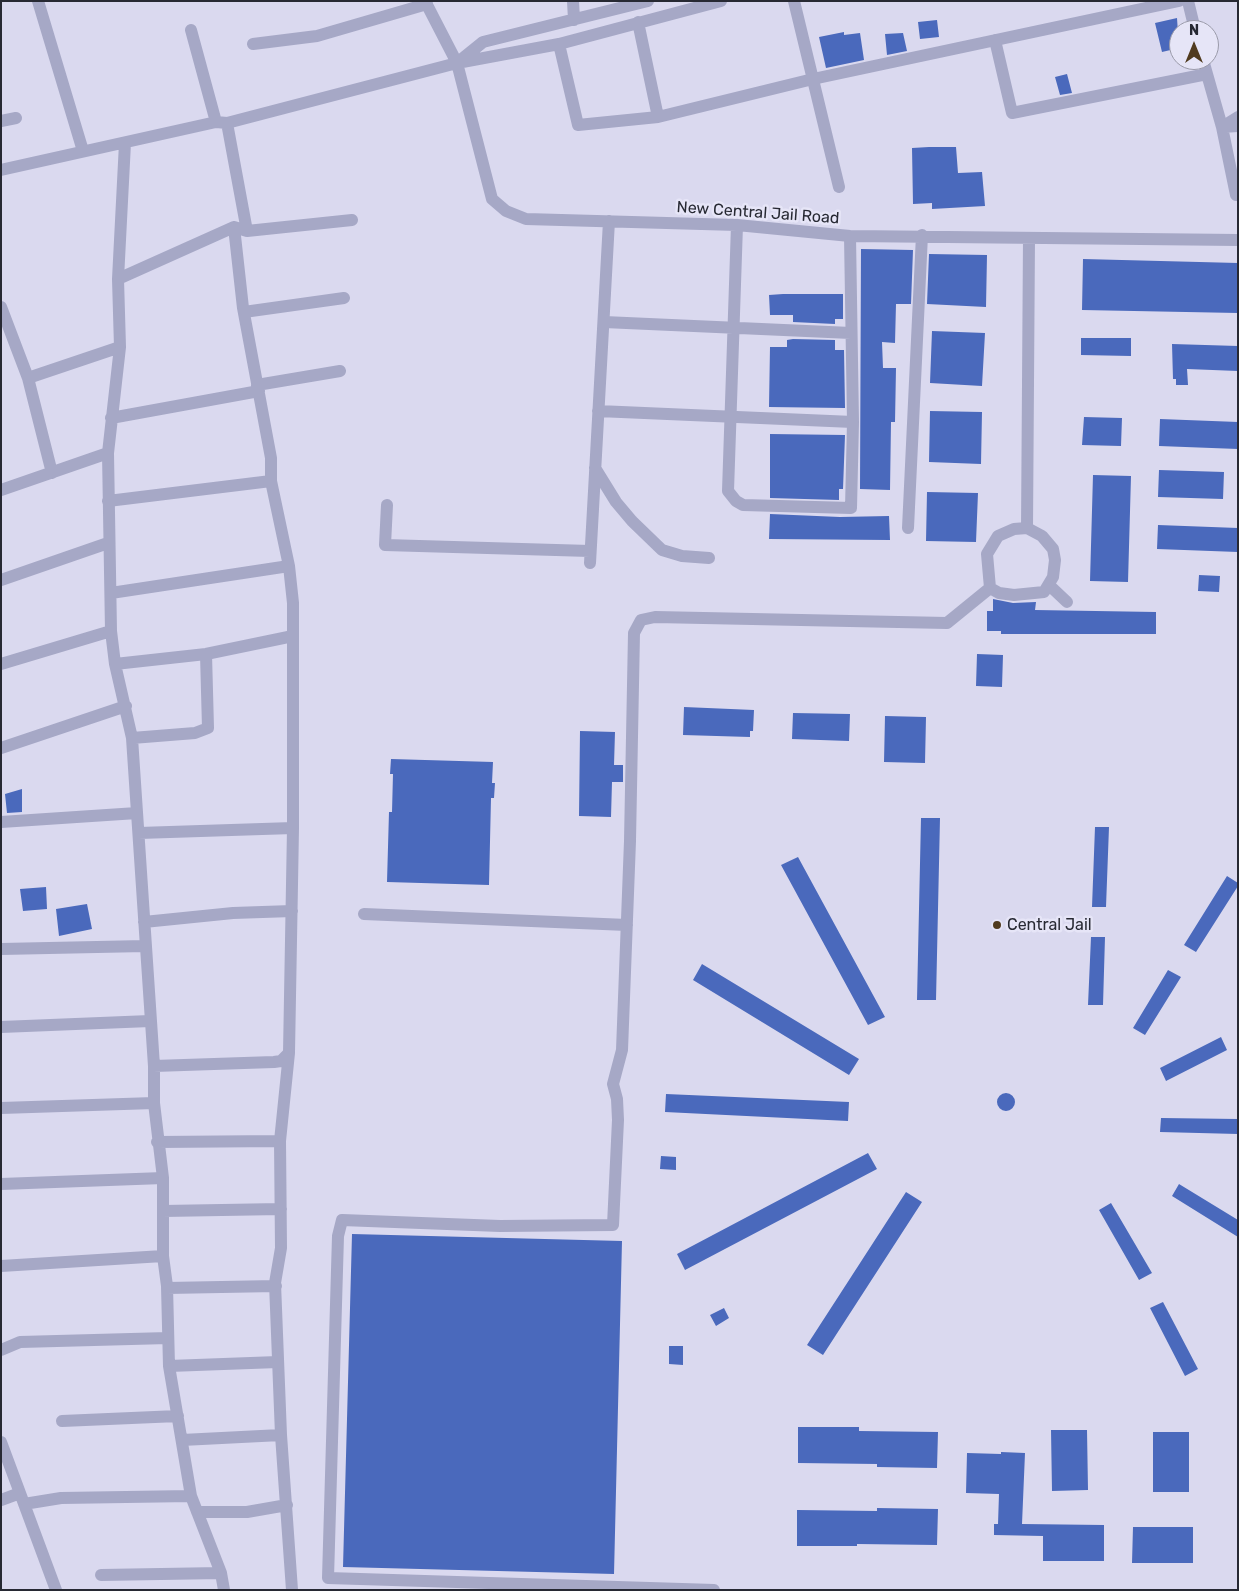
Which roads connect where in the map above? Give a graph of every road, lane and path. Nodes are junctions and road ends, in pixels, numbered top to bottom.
1 (38, 1) edge
2 (573, 1) edge
3 (648, 1) edge
4 (721, 1) edge
5 (794, 1) edge
6 (1179, 1) edge
7 (1188, 1) edge
8 (426, 3) edge
9 (574, 20) junction
10 (1193, 20) edge
11 (638, 22) junction
12 (192, 30) dead end
13 (995, 40) junction
14 (253, 44) dead end
15 (559, 44) junction
16 (457, 62) junction
17 (1206, 70) edge
18 (1207, 74) junction
19 (813, 79) junction
20 (658, 117) junction
21 (1238, 117) edge
22 (16, 118) dead end
23 (1, 121) edge
24 (222, 122) junction
25 (1238, 126) edge
26 (1222, 127) junction
27 (125, 143) junction
28 (84, 151) junction
29 (1, 170) edge
30 (839, 187) dead end
31 (1236, 195) dead end
32 (352, 220) dead end
33 (610, 220) junction
34 (737, 225) junction
35 (241, 228) junction
36 (922, 235) junction
37 (850, 236) junction
38 (1029, 238) junction
39 (1238, 240) edge
40 (118, 278) junction
41 (344, 298) dead end
42 (1, 307) edge
43 (244, 312) junction
44 (604, 322) junction
45 (734, 326) junction
46 (852, 332) junction
47 (120, 347) junction
48 (340, 371) dead end
49 (28, 378) junction
50 (258, 388) junction
51 (598, 411) junction
52 (730, 416) junction
53 (111, 418) junction
54 (853, 422) junction
55 (108, 453) junction
56 (595, 468) junction
57 (52, 473) junction
58 (271, 480) junction
59 (1, 490) edge
60 (108, 500) junction
61 (387, 505) dead end
62 (908, 528) dead end
63 (1027, 528) junction
64 (108, 543) junction
65 (709, 558) dead end
66 (289, 566) junction
67 (1, 580) edge
68 (1048, 584) junction
69 (990, 588) junction
70 (111, 593) junction
71 (1066, 602) dead end
72 (111, 630) junction
73 (293, 636) junction
74 (206, 654) junction
75 (1, 664) edge
76 (115, 664) junction
77 (126, 706) junction
78 (132, 738) junction
79 (1, 748) edge
80 (137, 813) junction
81 (1, 822) edge
82 (293, 828) junction
83 (139, 833) junction
84 (292, 911) junction
85 (364, 914) dead end
86 (144, 922) junction
87 (627, 925) junction
88 (145, 946) junction
89 (1, 949) edge
90 (150, 1021) junction
91 (1, 1027) edge
92 (289, 1053) junction
93 (154, 1066) junction
94 (154, 1103) junction
95 (1, 1108) edge
96 (280, 1141) junction
97 (157, 1142) junction
98 (163, 1178) junction
99 (1, 1184) edge
100 (281, 1209) junction
101 (163, 1211) junction
102 (163, 1256) junction
103 (1, 1266) edge
104 (276, 1286) junction
105 (167, 1288) junction
106 (168, 1338) junction
107 (1, 1350) edge
108 (278, 1362) junction
109 (170, 1366) junction
110 (178, 1416) junction
111 (62, 1421) dead end
112 (280, 1435) junction
113 (182, 1440) junction
114 (1, 1442) edge
115 (191, 1496) junction
116 (22, 1498) junction
117 (1, 1500) edge
118 (287, 1505) junction
119 (197, 1512) junction
120 (221, 1573) junction
121 (101, 1575) dead end
122 (602, 1588) edge
123 (56, 1590) edge
124 (224, 1590) edge
125 (292, 1590) edge
126 (714, 1590) edge

1 - 28 street
2 - 9 street
3 - 9 street
4 - 11 street
5 - 19 street
6 - 13 street
7 - 10 street
8 - 14 street
8 - 16 street, New Central Jail Road
9 - 16 street
11 - 15 street
11 - 20 street
12 - 24 street
13 - 18 street
13 - 19 street
15 - 16 street
15 - 20 street
16 - 24 street
16 - 33 street, New Central Jail Road
17 - 18 street
18 - 26 street
19 - 20 street
19 - 30 street
21 - 26 street
22 - 23 street
24 - 27 street
24 - 35 street
25 - 26 street
26 - 31 street
27 - 28 street
27 - 40 street
28 - 29 street
32 - 35 street
33 - 34 street, New Central Jail Road
33 - 44 street
34 - 37 street, New Central Jail Road
34 - 45 street
35 - 40 street
35 - 43 street
36 - 37 street, New Central Jail Road
36 - 38 street, New Central Jail Road
36 - 62 street
37 - 46 street
38 - 39 street, New Central Jail Road
38 - 63 street
40 - 47 street
41 - 43 street
42 - 49 street
43 - 50 street
44 - 45 street
44 - 51 street
45 - 46 street
45 - 52 street
46 - 54 street
47 - 49 street
47 - 53 street
48 - 50 street
49 - 57 street
50 - 53 street
50 - 58 street
51 - 52 street
51 - 56 street
52 - 54 street
52 - 54 street
53 - 55 street
55 - 57 street
55 - 60 street
56 - 61 street
56 - 65 street
57 - 59 street
58 - 60 street
58 - 66 street
60 - 64 street
63 - 68 street
63 - 69 street
64 - 67 street
64 - 70 street
66 - 70 street
66 - 73 street
68 - 69 street
68 - 71 street
69 - 87 street
70 - 72 street
72 - 75 street
72 - 76 street
73 - 74 street
73 - 82 street
74 - 76 street
74 - 78 street
76 - 77 street
77 - 78 street
77 - 79 street
78 - 80 street
80 - 81 street
80 - 83 street
82 - 83 street
82 - 84 street
83 - 86 street
84 - 86 street
84 - 92 street
85 - 87 street
86 - 88 street
87 - 122 street
88 - 89 street
88 - 90 street
90 - 91 street
90 - 93 street
92 - 93 street
92 - 96 street
93 - 94 street
94 - 95 street
94 - 97 street
96 - 97 street
96 - 100 street
97 - 98 street
98 - 99 street
98 - 101 street
100 - 101 street
100 - 104 street
101 - 102 street
102 - 103 street
102 - 105 street
104 - 105 street
104 - 108 street
105 - 106 street
106 - 107 street
106 - 109 street
108 - 109 street
108 - 112 street
109 - 110 street
110 - 111 street
110 - 113 street
112 - 113 street
112 - 118 street
113 - 115 street
114 - 116 street
115 - 116 street
115 - 119 street
116 - 117 street
116 - 123 street
118 - 119 street
118 - 125 street
119 - 120 street
120 - 121 street
120 - 124 street
122 - 126 street

